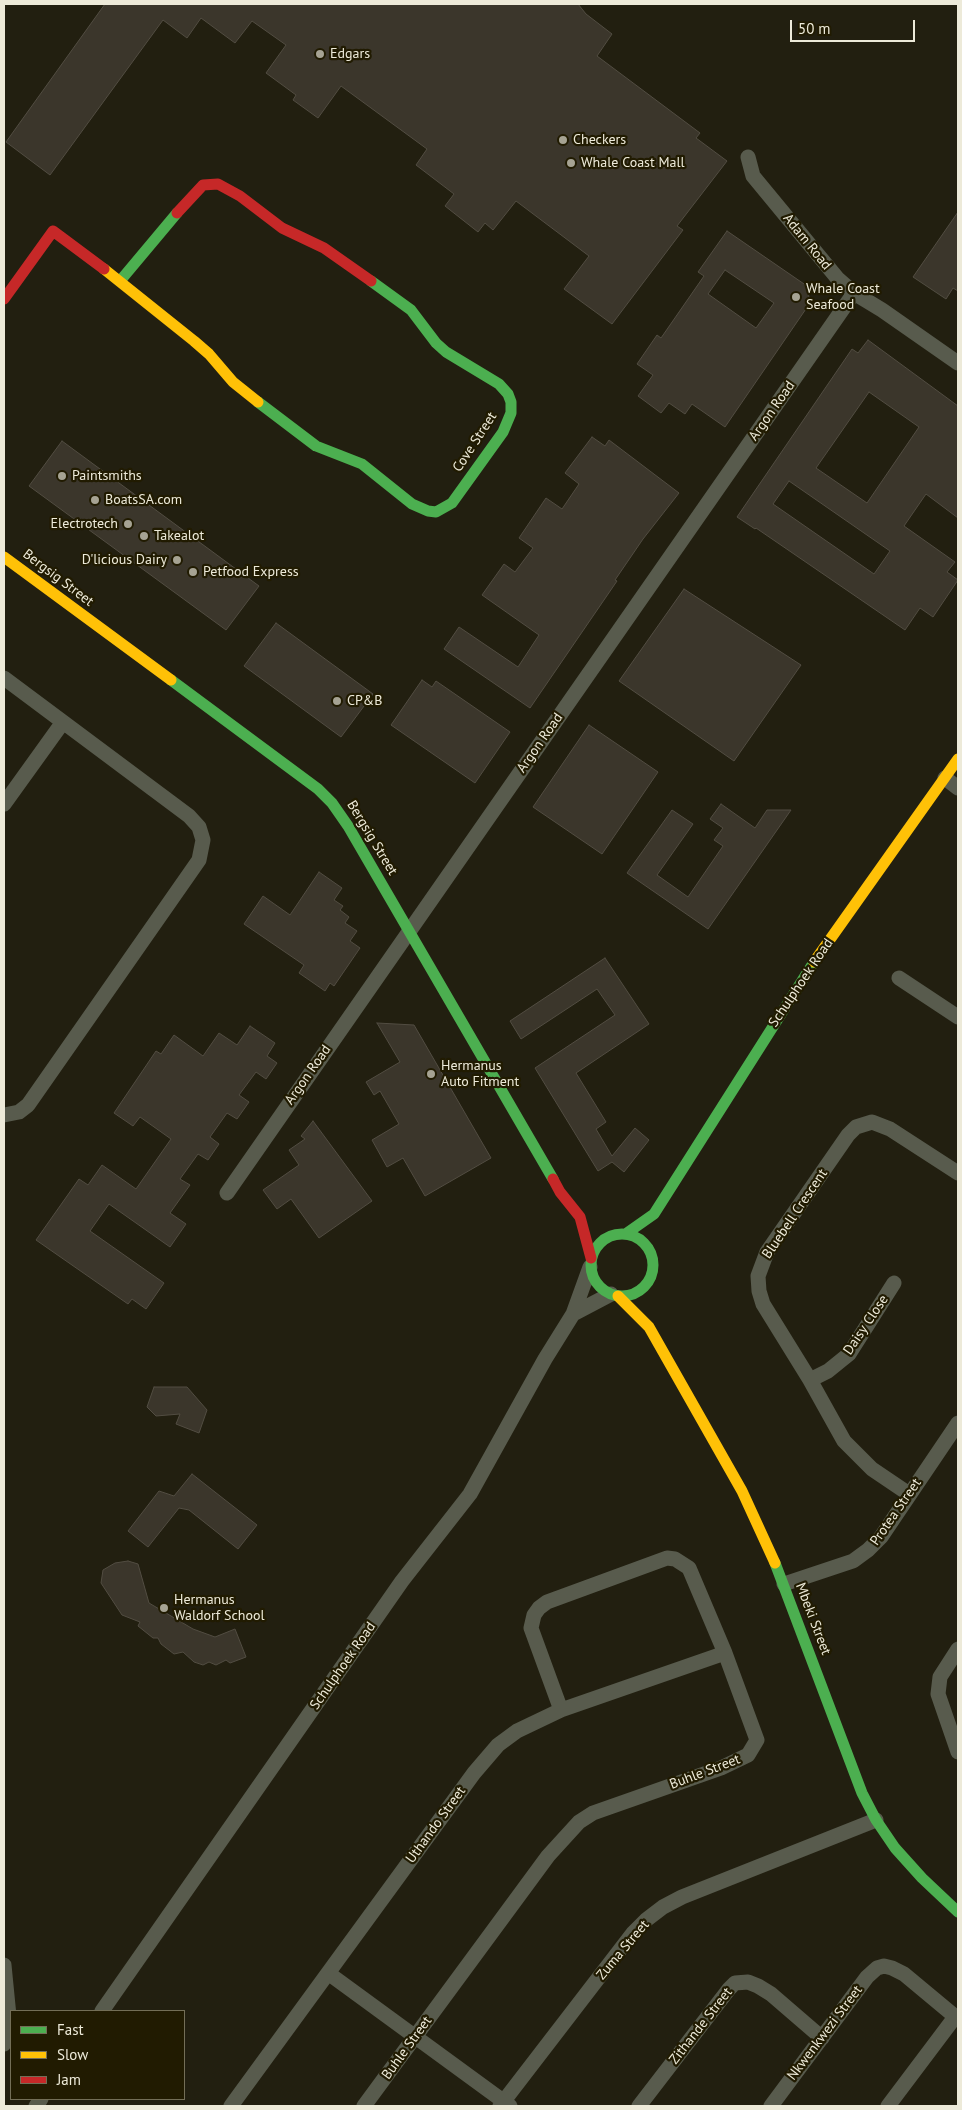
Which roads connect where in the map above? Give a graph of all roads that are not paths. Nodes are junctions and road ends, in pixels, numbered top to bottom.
1 (748, 156) dead end
2 (120, 281) junction
3 (854, 293) junction
4 (4, 299) edge
5 (958, 363) edge
6 (4, 557) edge
7 (4, 678) edge
8 (63, 722) junction
9 (958, 759) edge
10 (945, 778) junction
11 (958, 788) edge
12 (4, 804) edge
13 (409, 930) junction
14 (899, 978) dead end
15 (958, 1017) edge
16 (4, 1115) edge
17 (958, 1174) edge
18 (226, 1193) dead end
19 (654, 1214) junction
20 (580, 1217) junction
21 (622, 1234) junction
22 (649, 1249) junction
23 (591, 1263) junction
24 (648, 1282) junction
25 (894, 1283) dead end
26 (614, 1295) junction
27 (573, 1314) junction
28 (649, 1327) junction
29 (810, 1380) junction
30 (958, 1423) edge
31 (909, 1494) junction
32 (784, 1584) junction
33 (958, 1649) edge
34 (725, 1653) junction
35 (561, 1710) junction
36 (958, 1752) edge
37 (876, 1820) junction
38 (958, 1912) edge
39 (4, 1965) edge
40 (328, 1974) junction
41 (103, 2010) edge
42 (957, 2018) edge
43 (415, 2037) junction
44 (822, 2038) junction
45 (4, 2044) edge
46 (505, 2105) edge
47 (231, 2106) edge
48 (364, 2106) edge
49 (639, 2106) edge
50 (771, 2106) edge
51 (888, 2106) edge

1 - 3 street, Adam Road
2 - 2 street, Cove Street
2 - 4 street, Cove Street
3 - 5 street, Adam Road
3 - 13 street, Argon Road
6 - 13 street, Bergsig Street
7 - 8 street
8 - 12 street
8 - 16 street
9 - 10 street, Schulphoek Road
10 - 11 street
10 - 19 street, Schulphoek Road
13 - 18 street, Argon Road
13 - 20 street, Bergsig Street
14 - 15 street
17 - 29 street, Bluebell Crescent
19 - 21 street, Schulphoek Road
19 - 22 street, Schulphoek Road
20 - 21 street, Bergsig Street
20 - 23 street, Bergsig Street
21 - 22 street
21 - 23 street
22 - 24 street
23 - 26 street
23 - 27 street, Schulphoek Road
24 - 26 street
24 - 28 street, Mbeki Street
25 - 29 street, Daisy Close
26 - 27 street
26 - 28 street, Mbeki Street
27 - 41 street, Schulphoek Road
28 - 32 street, Mbeki Street
29 - 31 street, Bluebell Crescent
30 - 31 street, Protea Street
31 - 32 street, Protea Street
32 - 37 street, Mbeki Street
33 - 36 street
34 - 35 street, Uthando Street
34 - 35 street, Buhle Street
34 - 43 street, Buhle Street
35 - 40 street, Uthando Street
37 - 38 street, Mbeki Street
37 - 46 street, Zuma Street
39 - 45 street
40 - 43 street
40 - 47 street, Uthando Street
42 - 44 street, Nkwenkwezi Street
42 - 51 street
43 - 46 street
43 - 48 street, Buhle Street
44 - 49 street, Zithande Street
44 - 50 street, Nkwenkwezi Street

